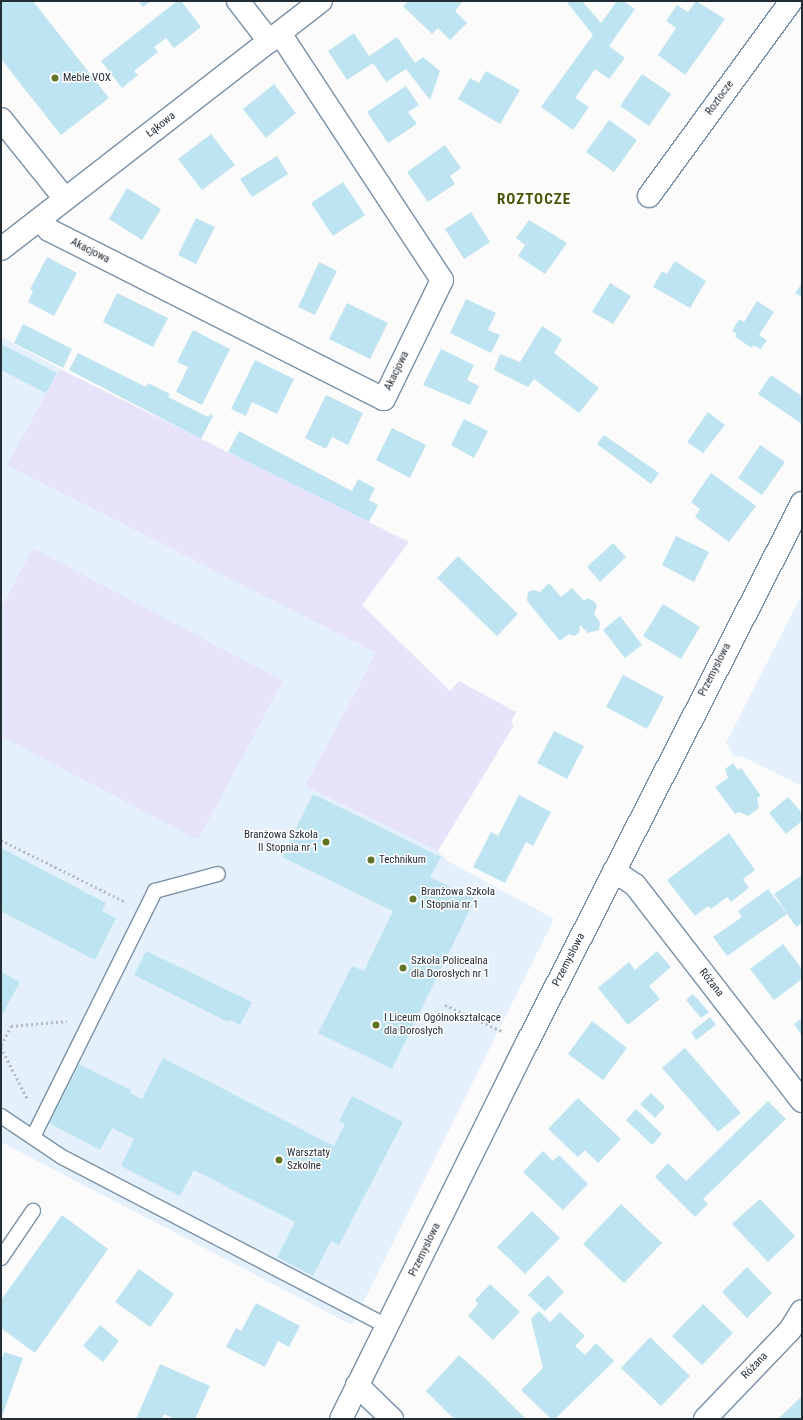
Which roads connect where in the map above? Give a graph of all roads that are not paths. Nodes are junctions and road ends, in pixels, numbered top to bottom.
1 (238, 1) edge
2 (321, 1) edge
3 (791, 1) edge
4 (274, 37) junction
5 (1, 119) edge
6 (649, 196) dead end
7 (64, 199) junction
8 (40, 219) junction
9 (1, 249) edge
10 (802, 503) edge
11 (614, 872) junction
12 (218, 874) dead end
13 (802, 1101) edge
14 (1, 1116) edge
15 (33, 1137) junction
16 (33, 1210) dead end
17 (1, 1258) edge
18 (802, 1311) edge
19 (387, 1326) junction
20 (357, 1385) junction
21 (341, 1419) edge
22 (392, 1419) edge
23 (705, 1419) edge

1 - 4 street
2 - 4 street, Łąkowa
3 - 6 street, Roztocze
4 - 7 street, Łąkowa
4 - 8 street, Akacjowa
5 - 7 street
7 - 8 street, Łąkowa
8 - 9 street, Łąkowa
10 - 11 street, Przemysłowa
11 - 13 street, Różana
11 - 19 street, Przemysłowa
12 - 15 lane
14 - 15 lane
15 - 19 lane
16 - 17 lane
18 - 23 street, Różana
19 - 20 street, Przemysłowa
20 - 21 street, Przemysłowa
20 - 22 street

